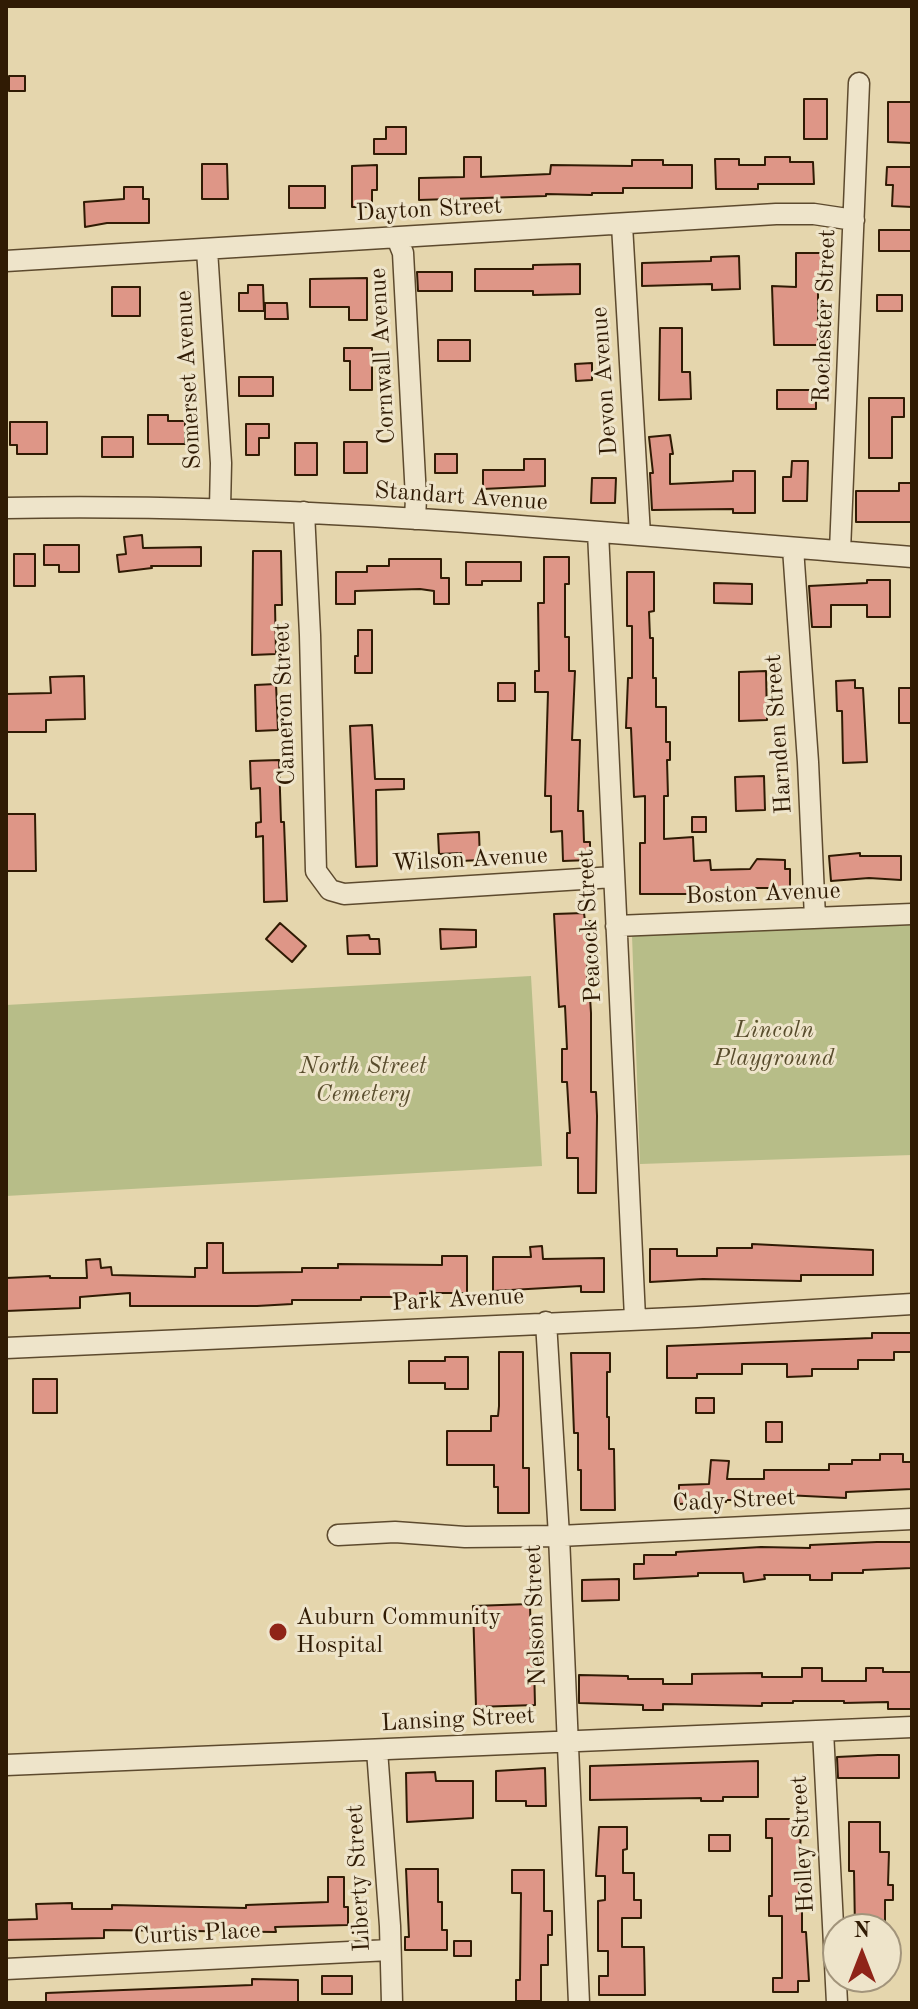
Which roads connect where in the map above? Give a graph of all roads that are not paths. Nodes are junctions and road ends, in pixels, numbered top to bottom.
1 (859, 83) dead end
2 (854, 220) junction
3 (622, 225) junction
4 (397, 238) junction
5 (207, 250) junction
6 (6, 261) edge
7 (6, 508) edge
8 (220, 508) junction
9 (304, 512) junction
10 (415, 519) junction
11 (598, 532) junction
12 (640, 535) junction
13 (793, 548) junction
14 (840, 551) junction
15 (912, 557) edge
16 (614, 877) junction
17 (330, 890) joint
18 (912, 914) edge
19 (815, 918) junction
20 (616, 926) junction
21 (912, 1304) edge
22 (635, 1318) junction
23 (546, 1322) junction
24 (6, 1348) edge
25 (912, 1519) edge
26 (338, 1535) dead end
27 (559, 1536) junction
28 (912, 1727) edge
29 (823, 1731) junction
30 (566, 1741) junction
31 (377, 1750) junction
32 (6, 1765) edge
33 (390, 1950) junction
34 (6, 1969) edge
35 (392, 2003) edge
36 (579, 2003) edge
37 (837, 2003) edge

1 - 2 street, Rochester Street
2 - 3 street, Dayton Street
2 - 14 street, Rochester Street
3 - 4 street, Dayton Street
3 - 12 street, Devon Avenue
4 - 5 street, Dayton Street
4 - 10 street, Cornwall Avenue
5 - 6 street, Dayton Street
5 - 8 street, Somerset Avenue
7 - 8 street, Standart Avenue
8 - 9 street, Standart Avenue
9 - 10 street, Standart Avenue
9 - 17 street, Cameron Street
10 - 11 street, Standart Avenue
11 - 12 street, Standart Avenue
11 - 16 street, Peacock Street
12 - 13 street, Standart Avenue
13 - 14 street, Standart Avenue
13 - 19 street, Harnden Street
14 - 15 street, Standart Avenue
16 - 17 street, Wilson Avenue
16 - 20 street, Peacock Street
18 - 19 street, Boston Avenue
19 - 20 street, Boston Avenue
20 - 22 street, Peacock Street
21 - 22 street, Park Avenue
22 - 23 street, Park Avenue
23 - 24 street, Park Avenue
23 - 27 street, Nelson Street
25 - 27 street, Cady Street
26 - 27 street, Cady Street
27 - 30 street, Nelson Street
28 - 29 street, Lansing Street
29 - 30 street, Lansing Street
29 - 37 street, Holley Street
30 - 31 street, Lansing Street
30 - 36 street, Nelson Street
31 - 32 street, Lansing Street
31 - 33 street, Liberty Street
33 - 34 street, Curtis Place
33 - 35 street, Liberty Street

